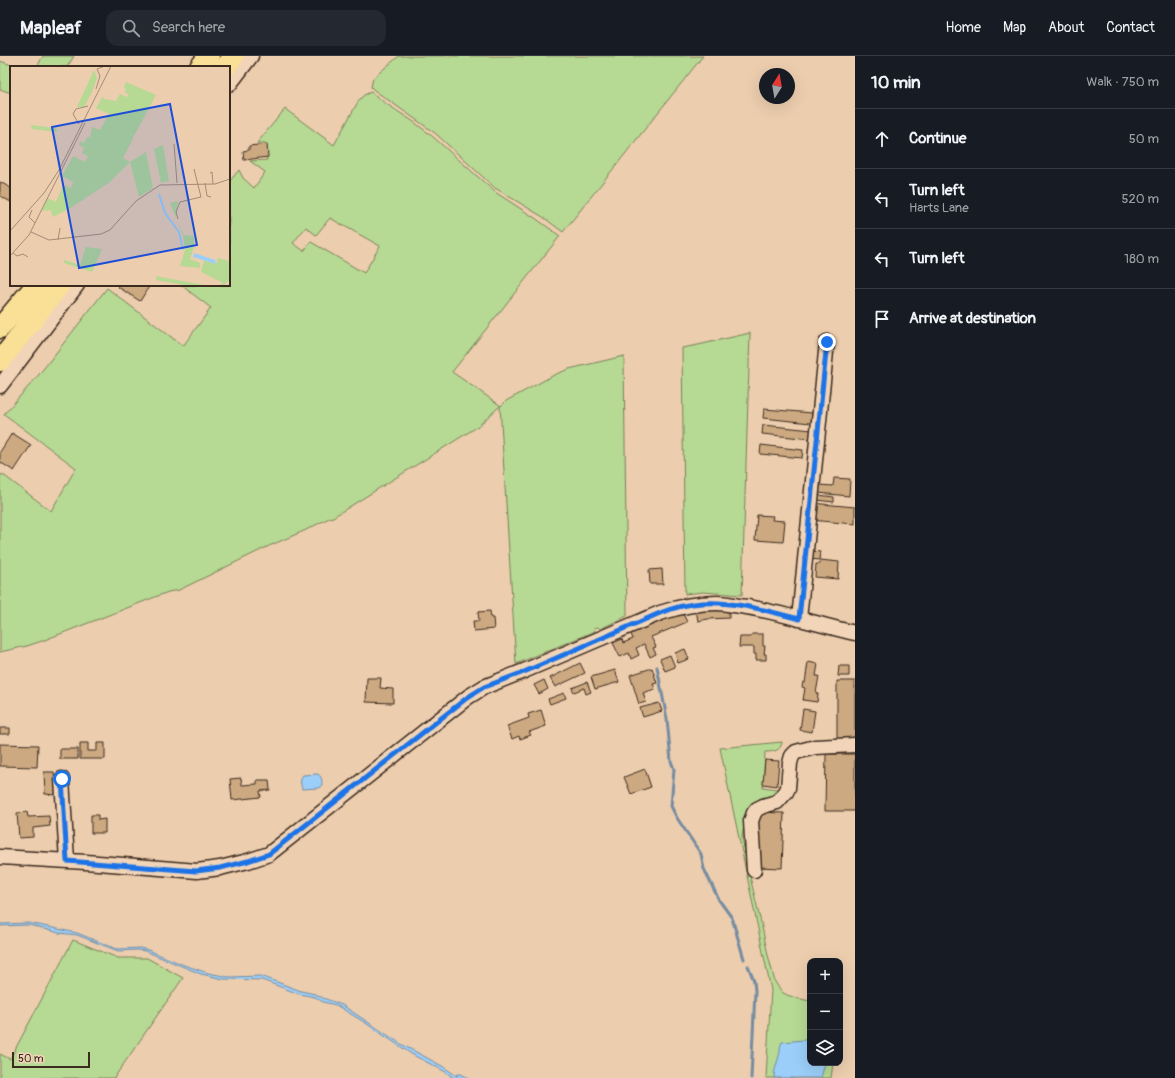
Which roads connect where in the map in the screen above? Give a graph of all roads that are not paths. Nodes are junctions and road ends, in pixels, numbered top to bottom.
1 (198, 56) edge
2 (209, 56) edge
3 (234, 56) edge
4 (251, 56) edge
5 (199, 66) edge
6 (200, 66) edge
7 (226, 66) edge
8 (230, 84) edge
9 (35, 286) edge
10 (59, 286) edge
11 (77, 286) edge
12 (0, 328) edge
13 (827, 342) dead end
14 (0, 361) edge
15 (0, 386) edge
16 (799, 619) junction
17 (855, 633) edge
18 (855, 744) edge
19 (62, 779) dead end
20 (0, 857) edge
21 (67, 861) junction
22 (754, 870) dead end

1 - 5 street
2 - 6 highway
3 - 7 highway
4 - 8 street
9 - 12 highway
10 - 14 highway
11 - 15 street
13 - 16 street
16 - 17 street
16 - 21 street
18 - 22 street
19 - 21 street
20 - 21 street

